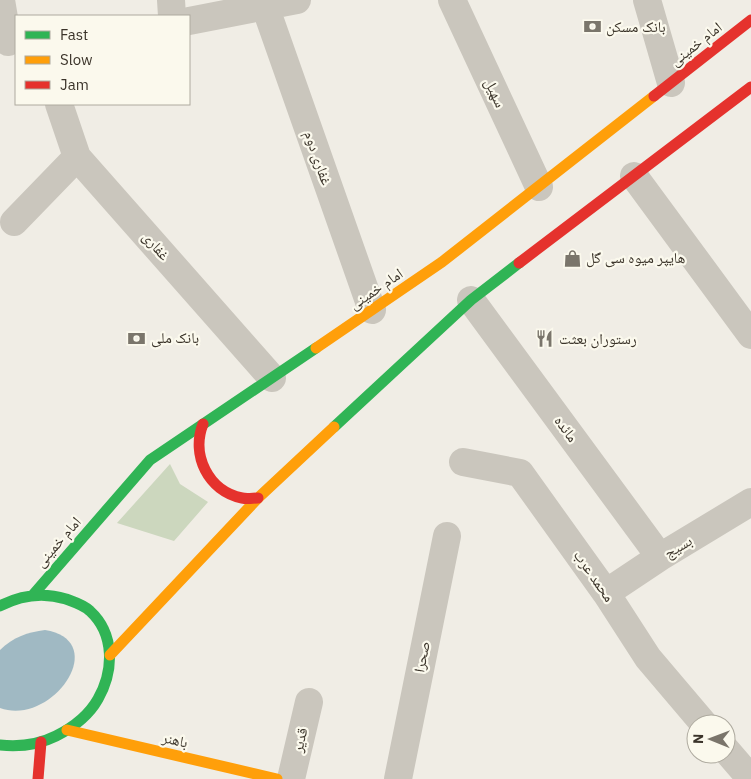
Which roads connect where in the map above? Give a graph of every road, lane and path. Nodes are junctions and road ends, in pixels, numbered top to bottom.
1 (1, 0) edge
2 (171, 0) edge
3 (297, 0) edge
4 (452, 0) edge
5 (648, 0) edge
6 (265, 6) junction
7 (172, 15) edge
8 (751, 20) edge
9 (190, 21) edge
10 (8, 42) edge
11 (671, 83) junction
12 (751, 87) edge
13 (59, 105) edge
14 (77, 157) junction
15 (634, 176) junction
16 (539, 187) junction
17 (14, 222) dead end
18 (471, 300) junction
19 (372, 310) junction
20 (751, 335) edge
21 (272, 378) junction
22 (203, 424) junction
23 (463, 462) dead end
24 (258, 498) junction
25 (751, 502) edge
26 (447, 536) dead end
27 (660, 557) junction
28 (606, 593) junction
29 (32, 596) junction
30 (1, 602) edge
31 (110, 655) junction
32 (309, 702) dead end
33 (696, 714) edge
34 (67, 730) junction
35 (41, 742) junction
36 (0, 745) edge
37 (736, 762) edge
38 (229, 774) edge
39 (38, 779) edge
40 (277, 779) edge
41 (291, 779) edge
42 (398, 779) edge
43 (751, 779) edge

1 - 10 street
2 - 7 street
3 - 6 street
4 - 16 street, سهیل
5 - 11 street
6 - 9 street
6 - 19 street, غفاری دوم
8 - 11 main road, امام خمینی
11 - 16 main road, امام خمینی
12 - 15 main road
13 - 14 street, غفاری
14 - 17 street
14 - 21 street, غفاری
15 - 18 main road
15 - 20 street
16 - 19 main road, امام خمینی
18 - 24 main road
18 - 27 street, مائده
19 - 21 main road, امام خمینی
21 - 22 main road, امام خمینی
22 - 24 main road
22 - 29 main road, امام خمینی
23 - 28 street, محمد عرب
24 - 31 main road
25 - 27 street, بسیج
26 - 42 street, صحرا
27 - 28 street, بسیج
28 - 33 street, محمد عرب
29 - 30 main road
29 - 31 main road
31 - 34 main road
32 - 41 street, قدیر
34 - 35 main road
34 - 38 main road, باهنر
35 - 36 main road
35 - 39 main road
37 - 43 street
38 - 40 main road, باهنر

